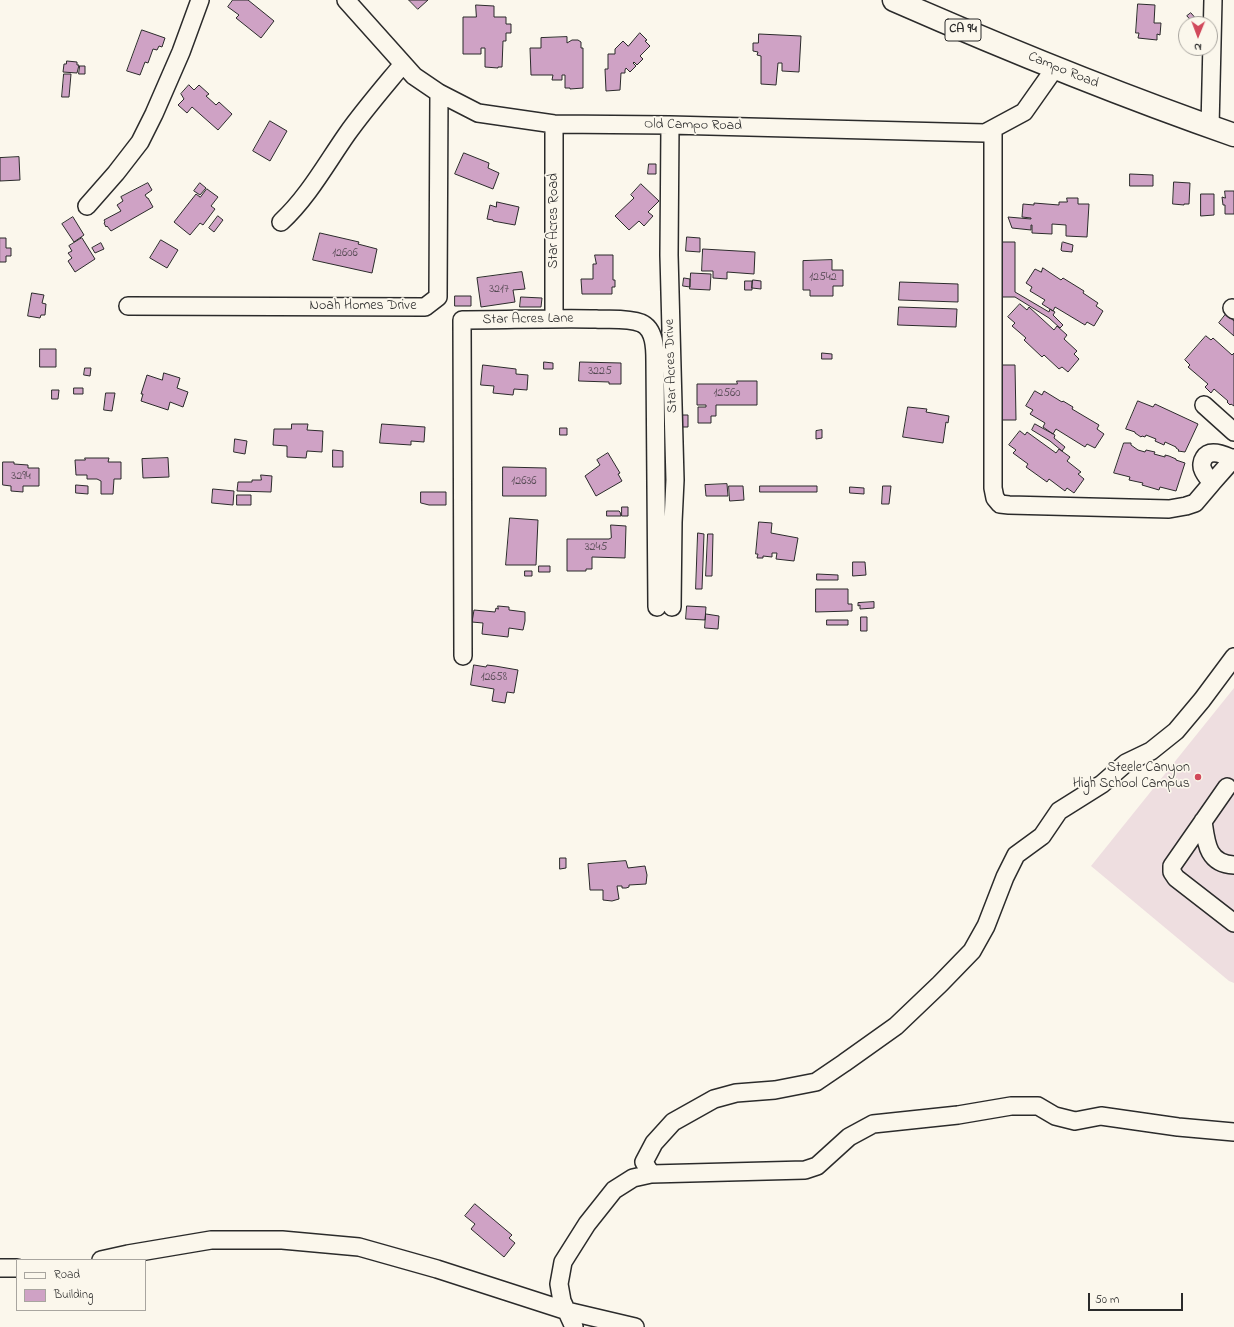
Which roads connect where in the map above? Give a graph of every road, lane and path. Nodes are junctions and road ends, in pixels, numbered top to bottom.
1 (200, 0) edge
2 (346, 0) edge
3 (894, 0) edge
4 (1213, 0) edge
5 (403, 64) junction
6 (1056, 68) junction
7 (439, 93) junction
8 (554, 124) junction
9 (670, 125) junction
10 (1210, 127) junction
11 (993, 129) junction
12 (1234, 135) edge
13 (87, 206) dead end
14 (281, 222) dead end
15 (128, 306) dead end
16 (554, 318) junction
17 (1204, 405) dead end
18 (1234, 432) edge
19 (1233, 458) edge
20 (1212, 484) junction
21 (665, 607) joint
22 (462, 656) dead end
23 (1234, 657) edge
24 (1232, 785) edge
25 (1203, 821) junction
26 (1231, 867) edge
27 (1234, 923) edge
28 (1234, 1132) edge
29 (651, 1174) junction
30 (106, 1259) edge
31 (0, 1268) edge
32 (16, 1268) edge
33 (567, 1311) junction
34 (574, 1327) edge
35 (635, 1327) edge

1 - 13 street
2 - 5 street, Old Campo Road
3 - 6 highway, Campo Road / CA 94
4 - 10 street
5 - 7 street, Old Campo Road
5 - 14 street
6 - 10 highway, Campo Road / CA 94
6 - 11 street, Old Campo Road
7 - 8 street, Old Campo Road
7 - 15 street, Noah Homes Drive
8 - 9 street, Old Campo Road
8 - 16 street, Star Acres Road
9 - 11 street, Old Campo Road
9 - 21 street, Star Acres Drive
10 - 12 highway, Campo Road / CA 94
11 - 20 street
16 - 21 street, Star Acres Lane
16 - 22 street, Star Acres Lane
17 - 18 street
19 - 20 street
19 - 20 street
23 - 29 street
24 - 25 street
25 - 26 street
25 - 27 street
28 - 29 street
29 - 33 street
30 - 33 street
31 - 32 street
33 - 34 street
33 - 35 street

